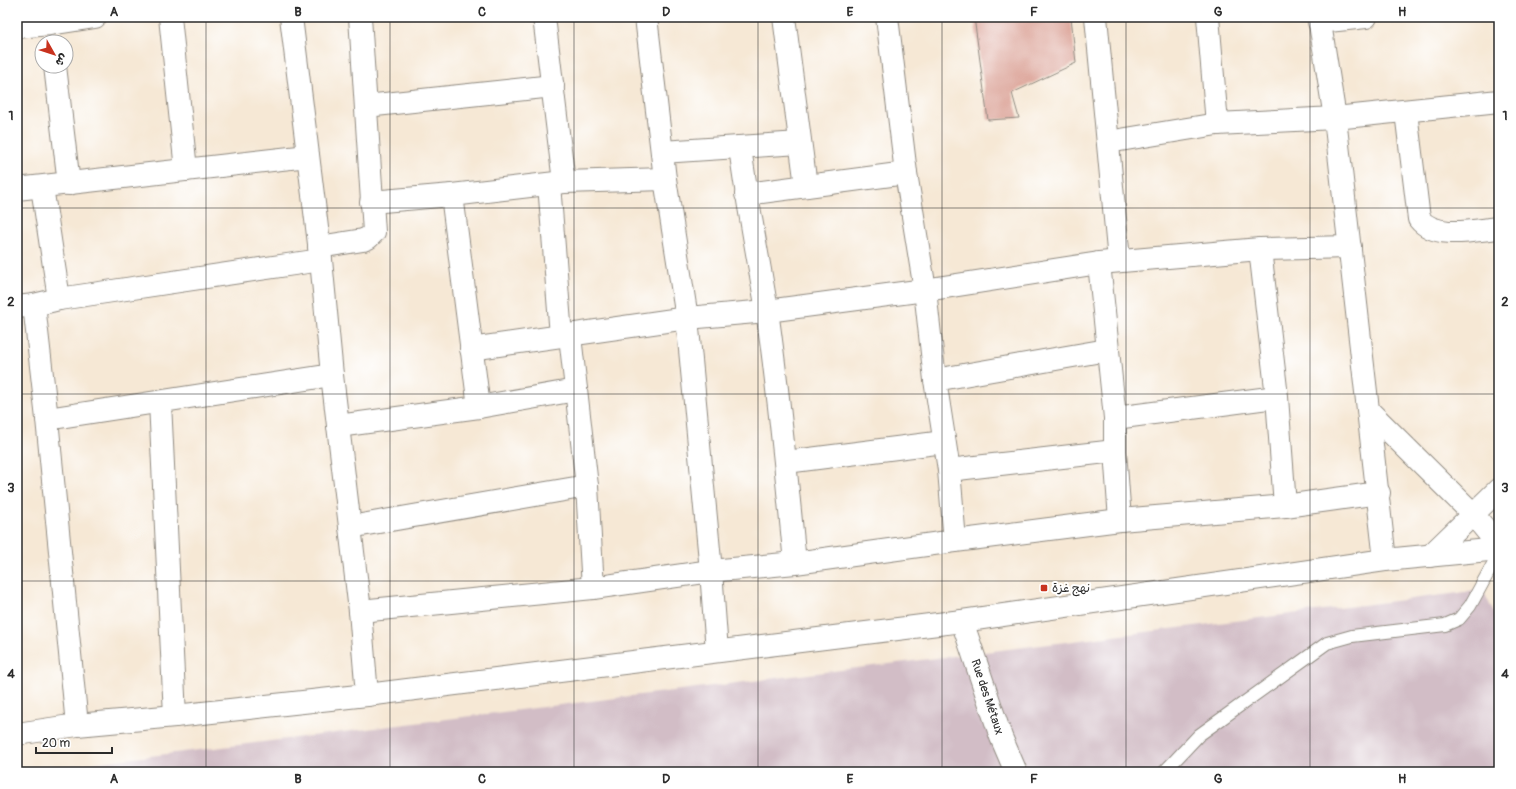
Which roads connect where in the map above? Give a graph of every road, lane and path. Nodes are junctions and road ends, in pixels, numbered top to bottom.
1 (170, 17) edge
2 (291, 17) edge
3 (360, 17) edge
4 (544, 17) edge
5 (646, 17) edge
6 (784, 17) edge
7 (887, 17) edge
8 (1096, 17) edge
9 (1208, 17) edge
10 (1366, 17) edge
11 (83, 18) edge
12 (1319, 19) edge
13 (17, 27) edge
14 (51, 33) edge
15 (56, 74) edge
16 (553, 86) junction
17 (1499, 101) edge
18 (366, 106) junction
19 (1406, 112) junction
20 (1335, 118) junction
21 (1217, 124) junction
22 (1108, 142) junction
23 (800, 143) junction
24 (740, 147) junction
25 (662, 152) junction
26 (308, 156) junction
27 (186, 170) junction
28 (906, 173) junction
29 (665, 179) junction
30 (557, 183) junction
31 (69, 184) junction
32 (806, 186) junction
33 (42, 187) junction
34 (17, 189) edge
35 (746, 194) junction
36 (452, 195) junction
37 (371, 202) junction
38 (1499, 228) edge
39 (1350, 247) junction
40 (1260, 249) junction
41 (320, 254) junction
42 (1109, 262) junction
43 (925, 290) junction
44 (59, 299) junction
45 (25, 306) edge
46 (766, 311) junction
47 (687, 318) junction
48 (565, 336) junction
49 (471, 349) junction
50 (1107, 350) junction
51 (332, 375) junction
52 (935, 380) junction
53 (576, 390) junction
54 (1277, 397) junction
55 (160, 402) junction
56 (479, 407) junction
57 (1370, 411) junction
58 (1115, 418) junction
59 (47, 419) junction
60 (338, 426) junction
61 (944, 442) junction
62 (1115, 451) junction
63 (786, 462) junction
64 (949, 470) junction
65 (587, 486) junction
66 (1499, 489) edge
67 (1379, 493) junction
68 (1285, 506) junction
69 (1473, 514) junction
70 (1120, 520) junction
71 (350, 527) junction
72 (955, 540) junction
73 (1499, 546) edge
74 (1499, 549) edge
75 (1499, 553) edge
76 (1430, 556) junction
77 (1385, 560) junction
78 (795, 563) junction
79 (711, 571) junction
80 (593, 588) junction
81 (360, 611) junction
82 (962, 621) junction
83 (717, 651) junction
84 (367, 694) junction
85 (175, 716) junction
86 (77, 725) junction
87 (17, 734) edge
88 (1016, 772) edge
89 (1164, 772) edge

1 - 27 street
2 - 26 street
3 - 18 street
4 - 16 street
5 - 25 street
6 - 23 street
7 - 28 street
8 - 22 street
9 - 21 street
10 - 12 street
11 - 14 street
12 - 20 street
13 - 14 street
15 - 31 street
16 - 18 street
16 - 30 street
17 - 19 street
18 - 37 street
19 - 20 street
19 - 38 street
20 - 21 street
20 - 39 street
21 - 22 street
22 - 42 street
23 - 24 street
23 - 32 street
24 - 25 street
24 - 35 street
25 - 29 street
26 - 27 street
26 - 41 street
27 - 31 street
28 - 32 street
28 - 43 street
29 - 30 street
29 - 47 street
30 - 36 street
30 - 48 street
31 - 33 street
32 - 35 street
33 - 34 street
33 - 44 street
35 - 46 street
36 - 37 street
36 - 49 street
37 - 41 street
39 - 40 street
39 - 57 street
40 - 42 street
40 - 54 street
41 - 44 street
41 - 51 street
42 - 43 street
42 - 50 street
43 - 46 street
43 - 52 street
44 - 45 street
45 - 59 street
46 - 47 street
46 - 63 street
47 - 48 street
47 - 79 street
48 - 49 street
48 - 53 street
49 - 56 street
50 - 52 street
50 - 58 street
51 - 55 street
51 - 60 street
52 - 61 street
53 - 56 street
53 - 65 street
54 - 58 street
54 - 68 street
55 - 59 street
55 - 85 street
56 - 60 street
57 - 67 street
57 - 69 street
58 - 62 street
59 - 86 street
60 - 71 street
61 - 63 street
61 - 64 street
62 - 64 street
62 - 70 street
63 - 78 street
64 - 72 street
65 - 71 street
65 - 80 street
66 - 69 street
67 - 68 street
67 - 77 street
68 - 70 street
69 - 73 street
69 - 76 street
70 - 72 street
71 - 81 street
72 - 78 street
74 - 76 street
75 - 89 lane
76 - 77 street
77 - 82 street
78 - 79 street
79 - 80 street
79 - 83 street
80 - 81 street
81 - 84 street
82 - 83 street
82 - 88 street, Rue des Métaux
83 - 84 street
84 - 85 street
85 - 86 street
86 - 87 street

